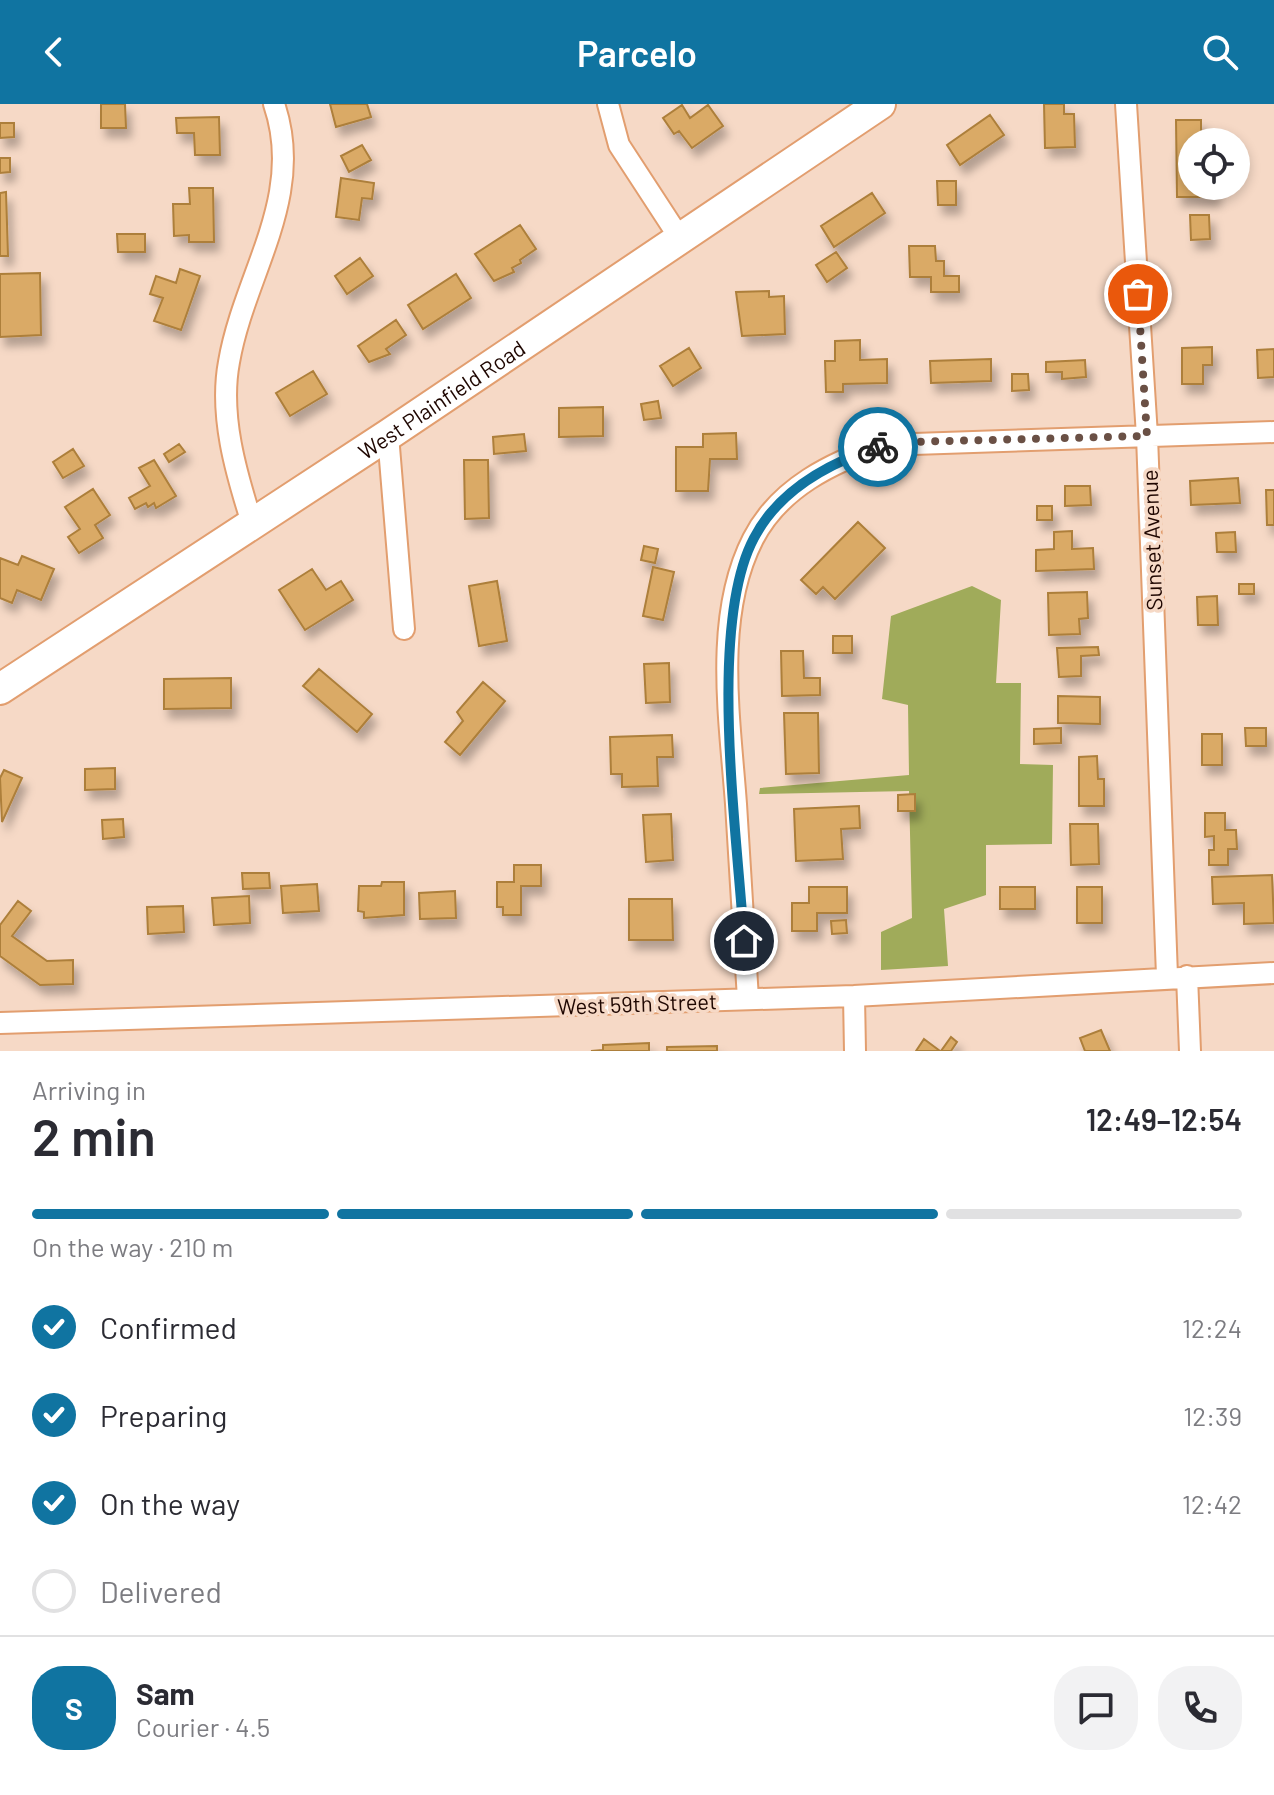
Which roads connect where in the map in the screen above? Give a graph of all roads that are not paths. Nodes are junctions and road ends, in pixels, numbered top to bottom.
1 (274, 104) edge
2 (608, 104) edge
3 (880, 104) edge
4 (1126, 104) edge
5 (679, 237) junction
6 (1274, 432) edge
7 (388, 435) junction
8 (1147, 436) junction
9 (252, 523) junction
10 (404, 629) dead end
11 (0, 689) edge
12 (1274, 973) edge
13 (1177, 976) junction
14 (854, 996) junction
15 (748, 999) junction
16 (0, 1023) edge
17 (855, 1051) edge
18 (1190, 1051) edge

1 - 9 street
2 - 5 street
3 - 5 main road, West Plainfield Road
4 - 8 street, Sunset Avenue
5 - 7 main road, West Plainfield Road
6 - 8 street
7 - 9 main road, West Plainfield Road
7 - 10 street
8 - 13 street, Sunset Avenue
8 - 15 street
9 - 11 main road, West Plainfield Road
12 - 13 street, West 59th Street
13 - 14 street, West 59th Street
13 - 18 street, Sunset Avenue
14 - 15 street, West 59th Street
14 - 17 street
15 - 16 street, West 59th Street

